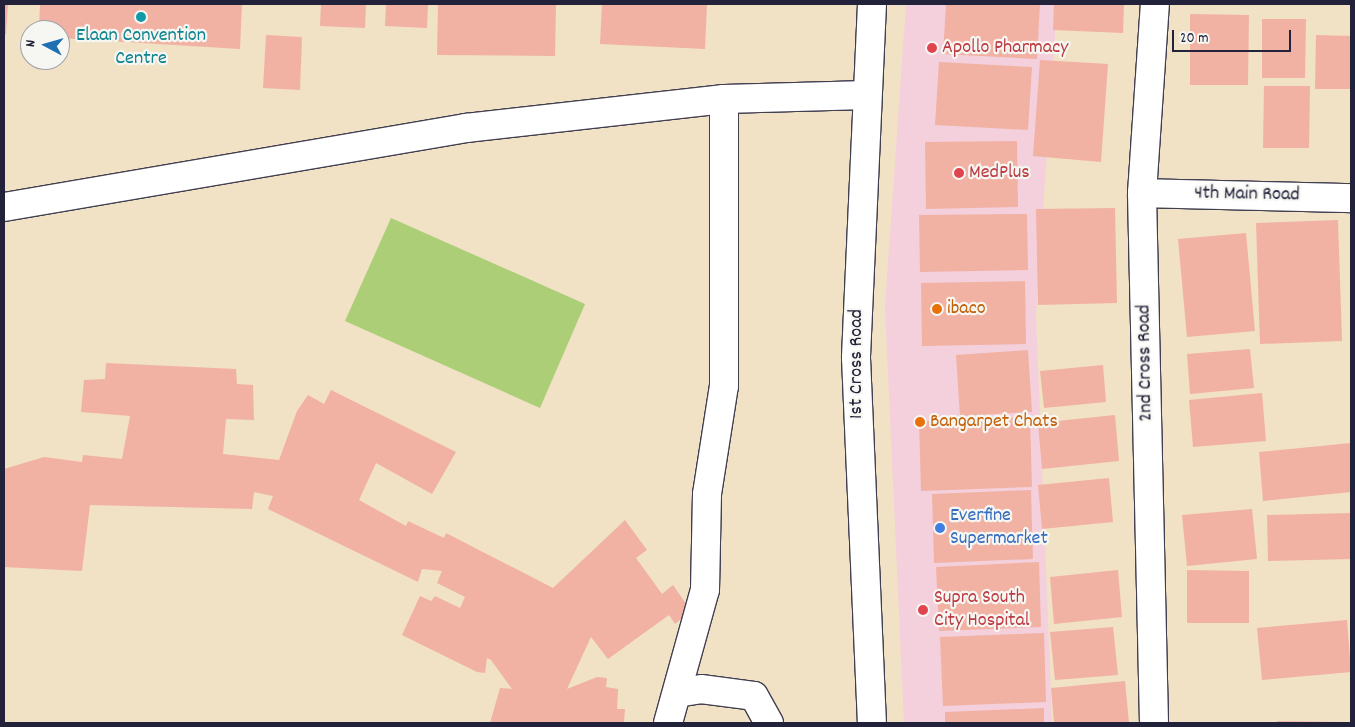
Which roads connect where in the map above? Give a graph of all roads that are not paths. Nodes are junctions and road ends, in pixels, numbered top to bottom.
1 (872, 4) edge
2 (1155, 4) edge
3 (867, 95) junction
4 (724, 99) junction
5 (1142, 193) junction
6 (1351, 198) edge
7 (4, 207) edge
8 (677, 693) junction
9 (668, 723) edge
10 (770, 723) edge
11 (872, 723) edge
12 (1154, 723) edge

1 - 3 street, 1st Cross Road
2 - 5 street, 2nd Cross Road
3 - 4 street
3 - 11 street, 1st Cross Road
4 - 7 street
4 - 8 street
5 - 6 street, 4th Main Road
5 - 12 street, 2nd Cross Road
8 - 9 street
8 - 10 street

